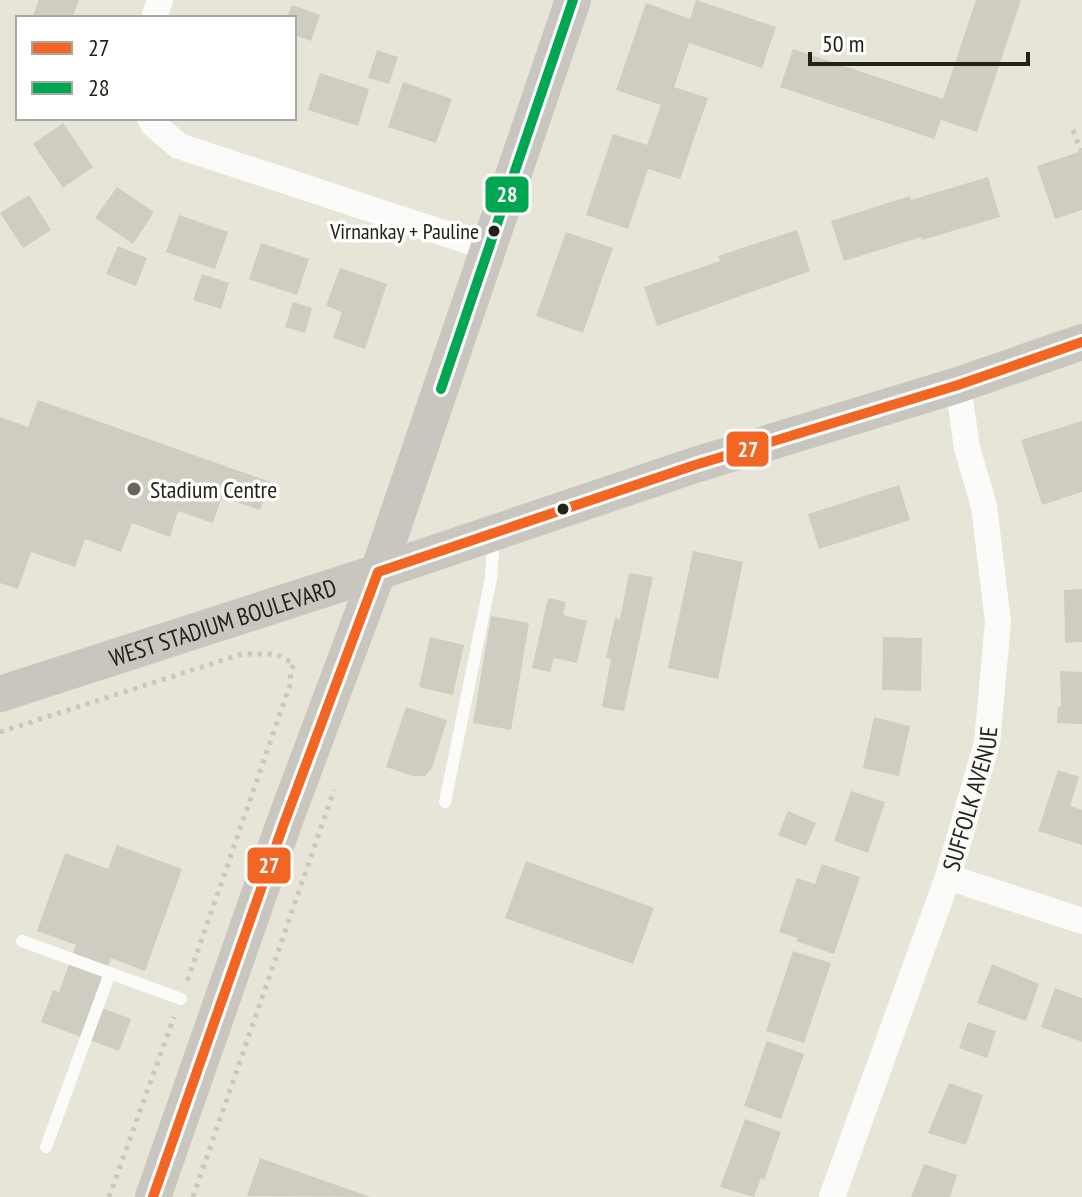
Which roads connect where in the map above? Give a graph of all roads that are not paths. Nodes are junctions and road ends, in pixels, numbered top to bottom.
1 (573, 0) edge
2 (151, 120) edge
3 (489, 248) junction
4 (1082, 342) edge
5 (958, 385) junction
6 (495, 531) junction
7 (378, 572) junction
8 (0, 694) edge
9 (445, 802) dead end
10 (948, 877) junction
11 (1082, 921) edge
12 (22, 941) dead end
13 (110, 973) junction
14 (181, 999) road end
15 (46, 1147) dead end
16 (153, 1197) edge
17 (832, 1197) edge

1 - 3 street
2 - 3 street
3 - 7 street
4 - 5 street, WEST STADIUM BOULEVARD
5 - 6 street, WEST STADIUM BOULEVARD
5 - 10 street, SUFFOLK AVENUE
6 - 7 street, WEST STADIUM BOULEVARD
6 - 9 lane
7 - 8 street, WEST STADIUM BOULEVARD
7 - 16 street
10 - 11 street
10 - 17 street, SUFFOLK AVENUE
12 - 13 lane
13 - 14 lane
13 - 15 lane

